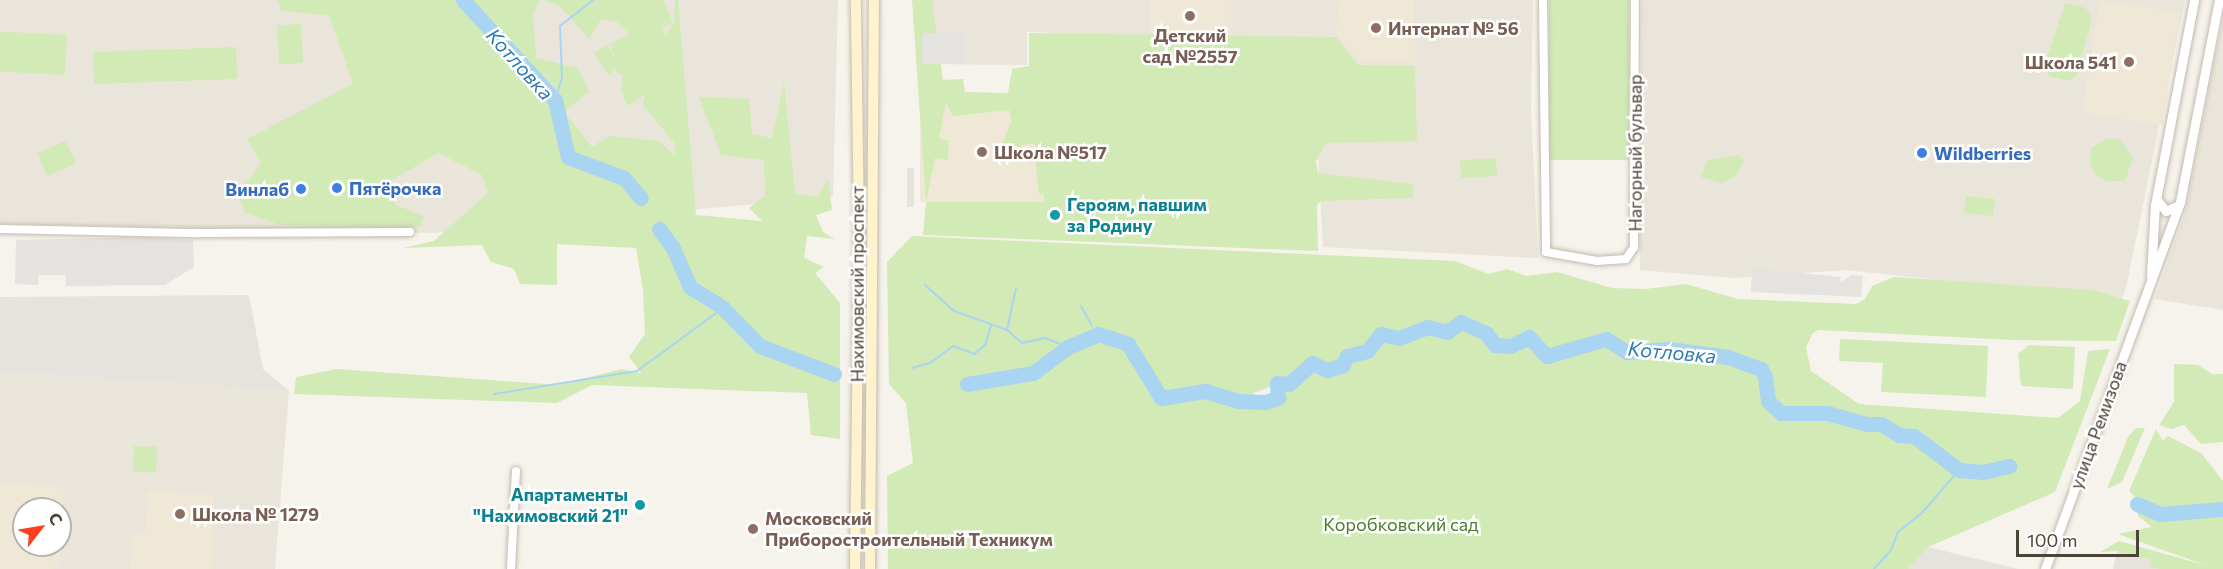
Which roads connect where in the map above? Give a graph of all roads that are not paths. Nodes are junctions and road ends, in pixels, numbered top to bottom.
1 (856, 0) edge
2 (874, 0) edge
3 (1544, 0) edge
4 (1635, 0) edge
5 (2194, 0) edge
6 (2219, 0) edge
7 (2157, 198) junction
8 (2180, 202) junction
9 (2153, 226) junction
10 (0, 229) edge
11 (2170, 229) junction
12 (410, 232) dead end
13 (2151, 281) junction
14 (516, 471) dead end
15 (511, 569) edge
16 (855, 569) edge
17 (870, 569) edge
18 (2045, 569) edge

1 - 16 main road, Нахимовский проспект
2 - 17 main road, Нахимовский проспект
3 - 4 street, Нагорный бульвар
5 - 7 street, улица Ремизова
6 - 8 street, улица Ремизова
7 - 8 street
7 - 9 street, улица Ремизова
8 - 11 street, улица Ремизова
9 - 11 street
9 - 13 street, улица Ремизова
10 - 12 street
11 - 13 street, улица Ремизова
13 - 18 street, улица Ремизова
14 - 15 street

